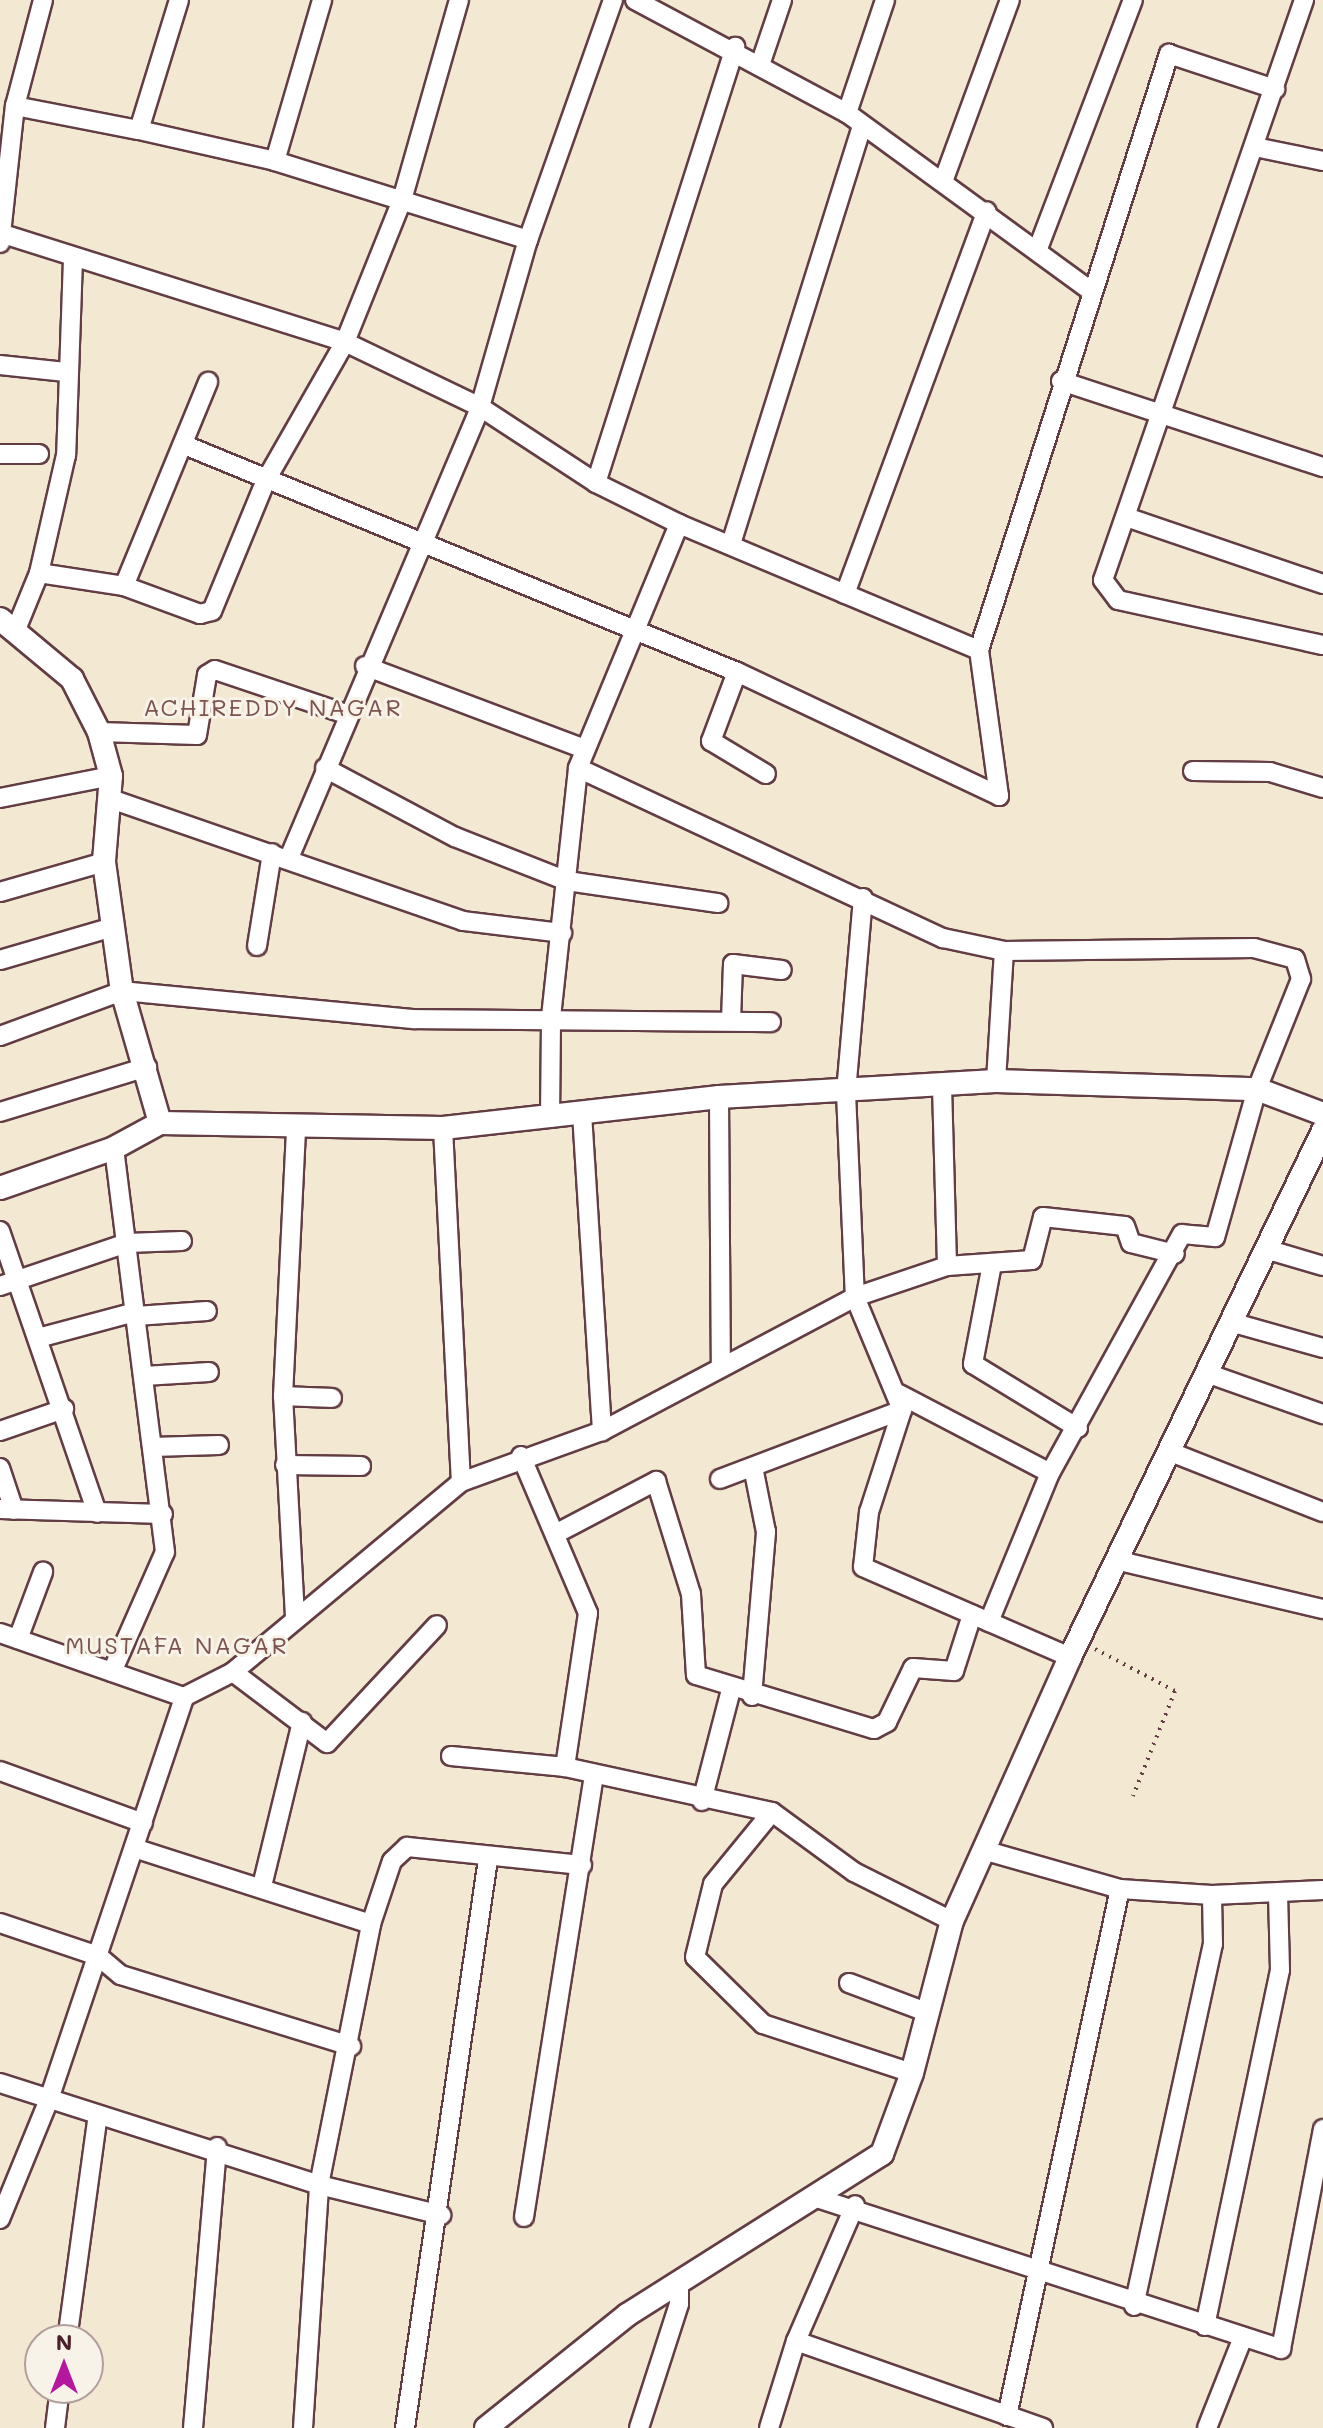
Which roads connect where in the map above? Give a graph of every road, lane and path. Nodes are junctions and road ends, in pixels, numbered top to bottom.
1 (43, 0) edge
2 (179, 0) edge
3 (322, 0) edge
4 (459, 0) edge
5 (613, 0) edge
6 (635, 0) edge
7 (782, 0) edge
8 (885, 0) edge
9 (1010, 0) edge
10 (1133, 0) edge
11 (1304, 0) edge
12 (658, 4) edge
13 (735, 47) junction
14 (760, 65) junction
15 (1275, 89) junction
16 (15, 106) junction
17 (847, 113) junction
18 (862, 125) junction
19 (139, 130) junction
20 (1255, 147) junction
21 (275, 161) junction
22 (1323, 161) edge
23 (944, 179) junction
24 (402, 200) junction
25 (987, 211) junction
26 (1, 237) edge
27 (528, 240) junction
28 (1037, 251) junction
29 (73, 259) junction
30 (1090, 290) junction
31 (345, 342) junction
32 (0, 365) edge
33 (66, 372) junction
34 (1061, 381) junction
35 (208, 382) dead end
36 (480, 407) junction
37 (1162, 414) junction
38 (187, 446) junction
39 (0, 454) edge
40 (39, 454) dead end
41 (1323, 467) edge
42 (266, 480) junction
43 (596, 483) junction
44 (1129, 518) junction
45 (679, 524) junction
46 (426, 540) junction
47 (731, 544) junction
48 (39, 573) junction
49 (1323, 584) edge
50 (124, 586) junction
51 (845, 594) junction
52 (9, 623) edge
53 (630, 628) junction
54 (1323, 645) edge
55 (979, 650) junction
56 (365, 666) junction
57 (737, 672) junction
58 (346, 714) junction
59 (99, 732) junction
60 (585, 749) junction
61 (325, 768) junction
62 (578, 768) junction
63 (1193, 771) dead end
64 (766, 774) dead end
65 (109, 787) junction
66 (1323, 788) edge
67 (0, 798) edge
68 (281, 855) junction
69 (104, 862) junction
70 (567, 881) junction
71 (0, 892) edge
72 (863, 898) junction
73 (718, 903) dead end
74 (113, 927) junction
75 (562, 933) junction
76 (257, 946) dead end
77 (1004, 951) junction
78 (0, 960) edge
79 (782, 970) dead end
80 (122, 991) junction
81 (551, 1017) junction
82 (731, 1021) junction
83 (771, 1022) dead end
84 (0, 1036) edge
85 (147, 1067) junction
86 (996, 1081) junction
87 (942, 1086) junction
88 (1257, 1089) junction
89 (846, 1093) junction
90 (719, 1097) junction
91 (0, 1112) edge
92 (582, 1113) junction
93 (1323, 1114) edge
94 (550, 1118) junction
95 (160, 1123) junction
96 (296, 1127) junction
97 (443, 1128) junction
98 (1323, 1131) edge
99 (114, 1148) junction
100 (0, 1188) edge
101 (0, 1231) edge
102 (182, 1241) dead end
103 (127, 1243) junction
104 (1269, 1250) junction
105 (1175, 1254) junction
106 (992, 1264) junction
107 (947, 1266) junction
108 (1323, 1266) edge
109 (19, 1279) junction
110 (0, 1286) edge
111 (855, 1297) junction
112 (207, 1311) dead end
113 (136, 1314) junction
114 (1234, 1323) junction
115 (38, 1338) junction
116 (1323, 1348) edge
117 (721, 1362) junction
118 (209, 1372) dead end
119 (1212, 1375) junction
120 (144, 1376) junction
121 (283, 1396) junction
122 (332, 1398) dead end
123 (900, 1402) junction
124 (64, 1409) junction
125 (1323, 1414) edge
126 (1078, 1428) junction
127 (0, 1431) edge
128 (602, 1431) junction
129 (219, 1445) dead end
130 (152, 1447) junction
131 (1173, 1453) junction
132 (521, 1456) junction
133 (285, 1465) junction
134 (361, 1466) dead end
135 (753, 1467) junction
136 (0, 1468) edge
137 (1050, 1473) junction
138 (720, 1479) dead end
139 (461, 1482) junction
140 (7, 1509) edge
141 (1323, 1512) edge
142 (97, 1513) junction
143 (163, 1514) junction
144 (559, 1532) junction
145 (1120, 1561) junction
146 (43, 1572) dead end
147 (1323, 1609) edge
148 (295, 1617) junction
149 (981, 1619) junction
150 (437, 1625) dead end
151 (9, 1636) edge
152 (1074, 1649) junction
153 (112, 1672) junction
154 (233, 1672) junction
155 (731, 1690) junction
156 (752, 1696) junction
157 (184, 1697) junction
158 (302, 1722) junction
159 (451, 1756) dead end
160 (565, 1767) junction
161 (0, 1771) edge
162 (594, 1776) junction
163 (1133, 1796) dead end
164 (702, 1801) junction
165 (772, 1812) junction
166 (143, 1823) junction
167 (134, 1848) junction
168 (983, 1850) junction
169 (488, 1859) junction
170 (582, 1865) junction
171 (262, 1886) junction
172 (1120, 1889) junction
173 (1323, 1890) edge
174 (1278, 1894) junction
175 (1212, 1895) junction
176 (952, 1921) junction
177 (0, 1923) edge
178 (371, 1924) junction
179 (98, 1956) junction
180 (849, 1983) dead end
181 (929, 2013) junction
182 (351, 2046) junction
183 (912, 2073) junction
184 (0, 2083) edge
185 (48, 2102) junction
186 (98, 2115) junction
187 (1323, 2129) edge
188 (217, 2147) junction
189 (7, 2183) edge
190 (319, 2185) junction
191 (820, 2199) junction
192 (855, 2205) junction
193 (441, 2215) junction
194 (524, 2217) dead end
195 (0, 2219) edge
196 (1034, 2271) junction
197 (679, 2284) junction
198 (1134, 2306) junction
199 (69, 2324) edge
200 (1205, 2326) junction
201 (1243, 2337) junction
202 (796, 2341) junction
203 (58, 2404) edge
204 (1007, 2416) junction
205 (1038, 2427) edge
206 (55, 2428) edge
207 (193, 2428) edge
208 (303, 2428) edge
209 (405, 2428) edge
210 (486, 2428) edge
211 (639, 2428) edge
212 (769, 2428) edge
213 (1207, 2428) edge

1 - 16 street
2 - 19 street
3 - 21 street
4 - 24 street
5 - 27 street
6 - 12 street
7 - 14 street
8 - 17 street
9 - 23 street
10 - 28 street
11 - 15 street
12 - 13 street
13 - 14 street
13 - 43 street
14 - 17 street
15 - 20 street
15 - 30 street
16 - 19 street
16 - 26 street
17 - 18 street
18 - 23 street
18 - 47 street
19 - 21 street
20 - 22 street
20 - 37 street
21 - 24 street
23 - 25 street
24 - 27 street
24 - 31 street
25 - 28 street
25 - 51 street
26 - 29 street
27 - 36 street
28 - 30 street
29 - 31 street
29 - 33 street
30 - 34 street
31 - 36 street
31 - 42 street
32 - 33 street
33 - 48 street
34 - 37 street
34 - 55 street
35 - 38 street
36 - 43 street
36 - 46 street
37 - 41 street
37 - 44 street
38 - 42 street
38 - 50 street
39 - 40 street
42 - 46 street
42 - 50 street
43 - 45 street
44 - 49 street
44 - 54 street
45 - 47 street
45 - 53 street
46 - 53 street
46 - 56 street
47 - 51 street
48 - 50 street
48 - 52 street
51 - 55 street
52 - 59 street
53 - 57 street
53 - 60 street
55 - 57 street
56 - 58 street
56 - 60 street
57 - 64 street
58 - 59 street
58 - 61 street
59 - 65 street
60 - 62 street
61 - 68 street
61 - 70 street
62 - 70 street
62 - 72 street
63 - 66 street
65 - 67 street
65 - 68 street
65 - 69 street
68 - 75 street
68 - 76 street
69 - 71 street
69 - 74 street
70 - 73 street
70 - 75 street
72 - 77 street
72 - 89 street
74 - 78 street
74 - 80 street
75 - 81 street
77 - 86 street
77 - 88 street
79 - 82 street
80 - 81 street
80 - 84 street
80 - 85 street
81 - 82 street
81 - 94 street
82 - 83 street
85 - 91 street
85 - 95 street
86 - 87 street
86 - 88 street
87 - 89 street
87 - 107 street
88 - 93 street
88 - 105 street
89 - 90 street
89 - 111 street
90 - 92 street
90 - 117 street
92 - 94 street
92 - 128 street
94 - 97 street
95 - 96 street
95 - 99 street
96 - 97 street
96 - 121 street
97 - 139 street
98 - 104 street
99 - 100 street
99 - 103 street
101 - 109 street
102 - 103 street
103 - 109 street
103 - 113 street
104 - 108 street
104 - 114 street
105 - 106 street
105 - 126 street
106 - 107 street
106 - 126 street
107 - 111 street
109 - 110 street
109 - 115 street
111 - 117 street
111 - 123 street
112 - 113 street
113 - 115 street
113 - 120 street
114 - 116 street
114 - 119 street
115 - 124 street
117 - 128 street
118 - 120 street
119 - 125 street
119 - 131 street
120 - 130 street
121 - 122 street
121 - 133 street
123 - 135 street
123 - 137 street
123 - 149 street
124 - 127 street
124 - 142 street
126 - 137 street
128 - 132 street
129 - 130 street
130 - 143 street
131 - 141 street
131 - 145 street
132 - 139 street
132 - 144 street
133 - 134 street
133 - 148 street
135 - 138 street
135 - 156 street
136 - 140 street
137 - 149 street
139 - 148 street
140 - 142 street
142 - 143 street
143 - 153 street
144 - 155 street
144 - 160 street
145 - 147 street
145 - 152 street
146 - 151 street
148 - 154 street
149 - 152 street
149 - 156 street
150 - 158 street
151 - 153 street
152 - 163 path
152 - 168 street
153 - 157 street
154 - 157 street
154 - 158 street
155 - 156 street
155 - 164 street
157 - 166 street
158 - 171 street
159 - 160 street
160 - 162 street
161 - 166 street
162 - 164 street
162 - 170 street
164 - 165 street
165 - 176 street
165 - 183 street
166 - 167 street
167 - 171 street
167 - 179 street
168 - 172 street
168 - 176 street
169 - 170 street
169 - 178 street
169 - 193 street
170 - 194 street
171 - 178 street
172 - 175 street
172 - 196 street
173 - 174 street
174 - 175 street
174 - 200 street
175 - 198 street
176 - 181 street
177 - 179 street
178 - 182 street
179 - 182 street
179 - 185 street
180 - 181 street
181 - 183 street
182 - 190 street
183 - 191 street
184 - 185 street
185 - 186 street
185 - 189 street
186 - 188 street
186 - 199 street
187 - 201 street
188 - 190 street
188 - 207 street
189 - 195 street
190 - 193 street
190 - 208 street
191 - 192 street
191 - 197 street
192 - 196 street
192 - 202 street
193 - 209 street
196 - 198 street
196 - 204 street
197 - 210 street
197 - 211 street
198 - 200 street
200 - 201 street
201 - 213 street
202 - 204 street
202 - 212 street
203 - 206 street
204 - 205 street

